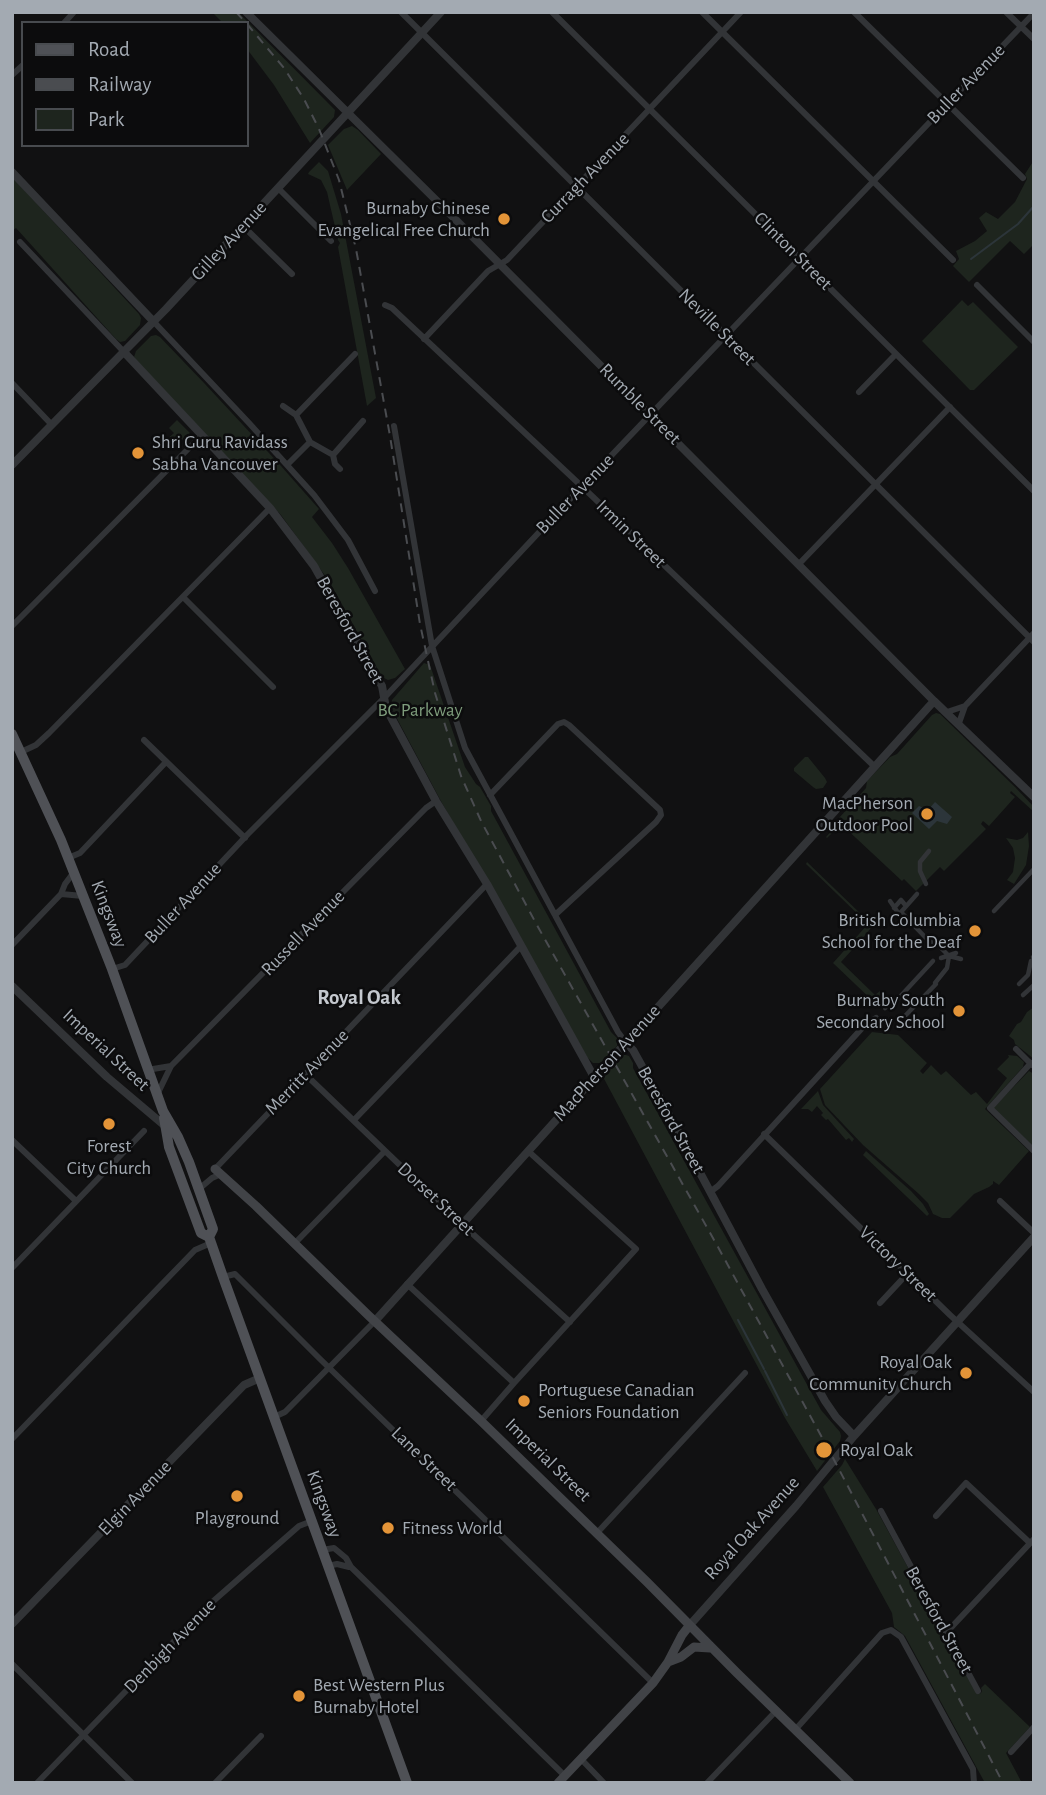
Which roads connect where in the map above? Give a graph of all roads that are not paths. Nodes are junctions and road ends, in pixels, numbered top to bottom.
1 (246, 12) edge
2 (401, 12) edge
3 (441, 12) edge
4 (552, 12) edge
5 (702, 12) edge
6 (741, 12) edge
7 (854, 12) edge
8 (1006, 12) edge
9 (1034, 13) edge
10 (1021, 26) junction
11 (722, 32) junction
12 (422, 33) junction
13 (1034, 39) edge
14 (947, 104) junction
15 (649, 110) junction
16 (348, 113) junction
17 (12, 172) edge
18 (1023, 178) dead end
19 (874, 181) junction
20 (575, 187) junction
21 (278, 188) junction
22 (243, 226) junction
23 (331, 241) dead end
24 (20, 242) dead end
25 (800, 258) junction
26 (953, 261) dead end
27 (500, 264) junction
28 (292, 274) dead end
29 (977, 285) dead end
30 (385, 305) dead end
31 (154, 322) junction
32 (726, 335) junction
33 (424, 339) junction
34 (1034, 342) edge
35 (124, 352) junction
36 (355, 354) dead end
37 (896, 354) junction
38 (12, 383) edge
39 (859, 393) dead end
40 (283, 406) dead end
41 (950, 407) junction
42 (296, 415) junction
43 (651, 416) junction
44 (363, 421) dead end
45 (52, 425) junction
46 (394, 426) dead end
47 (202, 435) junction
48 (310, 442) junction
49 (333, 455) junction
50 (12, 465) edge
51 (287, 465) junction
52 (340, 470) dead end
53 (875, 485) junction
54 (582, 487) junction
55 (1034, 491) edge
56 (270, 508) junction
57 (799, 564) junction
58 (374, 591) dead end
59 (183, 597) junction
60 (12, 626) edge
61 (1032, 637) edge
62 (432, 646) junction
63 (273, 687) dead end
64 (385, 696) junction
65 (934, 701) junction
66 (965, 706) junction
67 (947, 712) junction
68 (959, 723) junction
69 (12, 734) edge
70 (144, 740) dead end
71 (21, 752) junction
72 (166, 762) junction
73 (875, 767) junction
74 (490, 795) junction
75 (1034, 797) edge
76 (436, 801) junction
77 (245, 838) junction
78 (929, 851) dead end
79 (68, 858) junction
80 (1034, 869) edge
81 (74, 872) junction
82 (487, 884) junction
83 (926, 884) dead end
84 (61, 894) junction
85 (917, 894) dead end
86 (84, 896) junction
87 (890, 901) dead end
88 (894, 908) junction
89 (905, 908) junction
90 (994, 911) dead end
91 (555, 915) junction
92 (12, 945) edge
93 (521, 946) junction
94 (956, 953) dead end
95 (949, 956) junction
96 (941, 958) dead end
97 (961, 959) dead end
98 (1032, 960) edge
99 (933, 961) dead end
100 (112, 969) junction
101 (1028, 975) junction
102 (1034, 979) edge
103 (1024, 980) junction
104 (1019, 984) dead end
105 (12, 986) edge
106 (1031, 986) edge
107 (1023, 995) dead end
108 (885, 1008) dead end
109 (904, 1017) dead end
110 (876, 1018) dead end
111 (626, 1043) junction
112 (1016, 1049) dead end
113 (1032, 1065) edge
114 (171, 1066) junction
115 (147, 1070) junction
116 (305, 1074) junction
117 (594, 1077) junction
118 (157, 1095) junction
119 (163, 1111) junction
120 (354, 1120) junction
121 (165, 1126) junction
122 (144, 1131) dead end
123 (764, 1134) junction
124 (178, 1138) junction
125 (12, 1140) edge
126 (385, 1151) junction
127 (528, 1151) junction
128 (1034, 1151) edge
129 (218, 1171) junction
130 (199, 1189) junction
131 (710, 1192) junction
132 (1000, 1201) dead end
133 (76, 1202) junction
134 (462, 1224) junction
135 (1034, 1235) edge
136 (210, 1240) junction
137 (295, 1243) junction
138 (12, 1268) edge
139 (907, 1274) junction
140 (223, 1276) junction
141 (407, 1284) junction
142 (880, 1303) dead end
143 (374, 1321) junction
144 (957, 1321) junction
145 (570, 1322) junction
146 (329, 1367) junction
147 (745, 1373) dead end
148 (260, 1378) junction
149 (514, 1382) junction
150 (1034, 1392) edge
151 (274, 1417) junction
152 (481, 1421) junction
153 (854, 1436) junction
154 (12, 1439) edge
155 (881, 1511) dead end
156 (936, 1516) dead end
157 (312, 1521) junction
158 (597, 1533) junction
159 (1032, 1541) edge
160 (322, 1550) junction
161 (328, 1566) junction
162 (351, 1567) junction
163 (12, 1624) edge
164 (689, 1626) junction
165 (946, 1633) junction
166 (711, 1648) junction
167 (668, 1662) junction
168 (12, 1664) edge
169 (653, 1683) junction
170 (978, 1691) dead end
171 (776, 1711) junction
172 (1034, 1727) edge
173 (795, 1730) junction
174 (84, 1735) junction
175 (261, 1736) dead end
176 (1011, 1752) dead end
177 (581, 1759) junction
178 (562, 1779) edge
179 (846, 1781) edge
180 (37, 1783) edge
181 (132, 1783) edge
182 (215, 1783) edge
183 (407, 1783) edge
184 (604, 1783) edge
185 (706, 1783) edge
186 (974, 1783) edge

1 - 16 street, Rumble Street
2 - 12 street, Neville Street
3 - 12 street, Gilley Avenue
4 - 15 street, Clinton Street
5 - 11 street
6 - 11 street, Curragh Avenue
7 - 14 street
8 - 10 street
9 - 10 street, Buller Avenue
10 - 13 street
10 - 14 street, Buller Avenue
11 - 15 street, Curragh Avenue
11 - 19 street
12 - 16 street, Gilley Avenue
12 - 20 street, Neville Street
14 - 18 street
14 - 19 street, Buller Avenue
15 - 20 street, Curragh Avenue
15 - 25 street, Clinton Street
16 - 21 street, Gilley Avenue
16 - 27 street, Rumble Street
17 - 31 street
19 - 25 street, Buller Avenue
19 - 26 street
20 - 27 street, Curragh Avenue
20 - 32 street, Neville Street
21 - 22 street, Gilley Avenue
21 - 23 street
22 - 28 street
22 - 31 street, Gilley Avenue
24 - 35 street, Beresford Street
25 - 32 street, Buller Avenue
25 - 37 street, Clinton Street
27 - 33 street, Curragh Avenue
27 - 43 street, Rumble Street
29 - 34 street
30 - 33 street, Irmin Street
31 - 35 street, Gilley Avenue
31 - 51 street
32 - 43 street, Buller Avenue
32 - 53 street, Neville Street
33 - 54 street, Irmin Street
35 - 45 street, Gilley Avenue
35 - 47 street, Beresford Street
36 - 42 street
37 - 39 street
37 - 41 street, Clinton Street
38 - 45 street
40 - 42 street
41 - 53 street
41 - 55 street, Clinton Street
42 - 48 street
43 - 54 street, Buller Avenue
43 - 57 street, Rumble Street
44 - 49 street
45 - 50 street, Gilley Avenue
46 - 62 street, Beresford Street
47 - 56 street, Beresford Street
47 - 60 street
48 - 49 street
48 - 51 street
49 - 52 street
51 - 58 street
53 - 57 street
53 - 61 street, Neville Street
54 - 62 street, Buller Avenue
54 - 73 street, Irmin Street
56 - 59 street
56 - 64 street, Beresford Street
57 - 65 street, Rumble Street
59 - 63 street
59 - 71 street
61 - 66 street
62 - 64 street, Buller Avenue
62 - 74 street, Beresford Street
64 - 76 street, Beresford Street
64 - 77 street, Buller Avenue
65 - 67 street, Rumble Street
65 - 73 street, MacPherson Avenue
66 - 67 street
66 - 68 street
67 - 68 street, Rumble Street
68 - 75 street, Rumble Street
69 - 71 main road, Kingsway
70 - 72 street
71 - 79 main road, Kingsway
72 - 77 street
72 - 79 street
73 - 111 street, MacPherson Avenue
74 - 91 street, Beresford Street
74 - 91 street
76 - 82 street, Beresford Street
76 - 114 street, Russell Avenue
77 - 100 street, Buller Avenue
78 - 83 street
79 - 81 main road, Kingsway
80 - 90 street
81 - 84 street
81 - 86 main road, Kingsway
82 - 93 street, Beresford Street
82 - 116 street, Merritt Avenue
84 - 86 street
84 - 92 street
85 - 89 street
86 - 100 main road, Kingsway
87 - 88 street
88 - 89 street
88 - 89 street
89 - 95 street
91 - 111 street, Beresford Street
93 - 117 street, Beresford Street
93 - 120 street
94 - 95 street
95 - 96 street
95 - 97 street
95 - 109 street
98 - 101 street
99 - 108 street
100 - 115 main road, Kingsway
101 - 102 street
101 - 103 street
103 - 104 street
103 - 106 street
105 - 121 street, Imperial Street
106 - 107 street
110 - 123 street
111 - 117 street, MacPherson Avenue
111 - 131 street, Beresford Street
112 - 113 street
113 - 128 street
114 - 115 street
114 - 118 street, Russell Avenue
115 - 118 main road, Kingsway
116 - 120 street, Dorset Street
116 - 129 street, Merritt Avenue
117 - 127 street, MacPherson Avenue
118 - 119 main road, Kingsway
119 - 121 main road, Kingsway
119 - 124 main road, Kingsway
120 - 126 street, Dorset Street
121 - 124 main road, Imperial Street
121 - 136 main road, Kingsway
122 - 133 street
123 - 131 street
123 - 139 street, Victory Street
124 - 130 main road, Kingsway
125 - 133 street
126 - 134 street, Dorset Street
126 - 137 street
127 - 134 street, MacPherson Avenue
127 - 145 street
129 - 130 street, Merritt Avenue
129 - 137 main road, Imperial Street
130 - 136 main road, Kingsway
131 - 153 street, Beresford Street
132 - 135 street
133 - 138 street
134 - 141 street, MacPherson Avenue
134 - 145 street, Dorset Street
135 - 144 street, Royal Oak Avenue
136 - 140 main road, Kingsway
136 - 154 street
137 - 143 main road, Imperial Street
139 - 142 street
139 - 144 street, Victory Street
140 - 146 street, Lane Street
140 - 148 main road, Kingsway
141 - 143 street, MacPherson Avenue
141 - 149 street
143 - 146 street, MacPherson Avenue
143 - 152 main road, Imperial Street
144 - 150 street, Victory Street
144 - 153 street, Royal Oak Avenue
145 - 149 street
146 - 151 street, MacPherson Avenue
146 - 169 street, Lane Street
147 - 158 street
148 - 151 main road, Kingsway
148 - 163 street, Elgin Avenue
149 - 152 street
151 - 157 main road, Kingsway
152 - 158 main road, Imperial Street
153 - 164 street, Royal Oak Avenue
155 - 165 street, Beresford Street
156 - 159 street
157 - 160 main road, Kingsway
157 - 174 street, Denbigh Avenue
158 - 164 main road, Imperial Street
159 - 165 street
160 - 161 main road, Kingsway
160 - 162 street
161 - 162 street
161 - 183 main road, Kingsway
162 - 178 street
164 - 166 main road, Imperial Street
164 - 167 main road, Royal Oak Avenue
165 - 170 street, Beresford Street
166 - 167 main road
166 - 171 main road, Imperial Street
167 - 169 main road, Royal Oak Avenue
168 - 174 street
169 - 177 main road, Royal Oak Avenue
171 - 173 main road, Imperial Street
171 - 185 street
172 - 176 street
173 - 179 main road, Imperial Street
173 - 186 street
174 - 180 street, Denbigh Avenue
174 - 181 street
175 - 182 street
177 - 178 main road, Royal Oak Avenue
177 - 184 street

